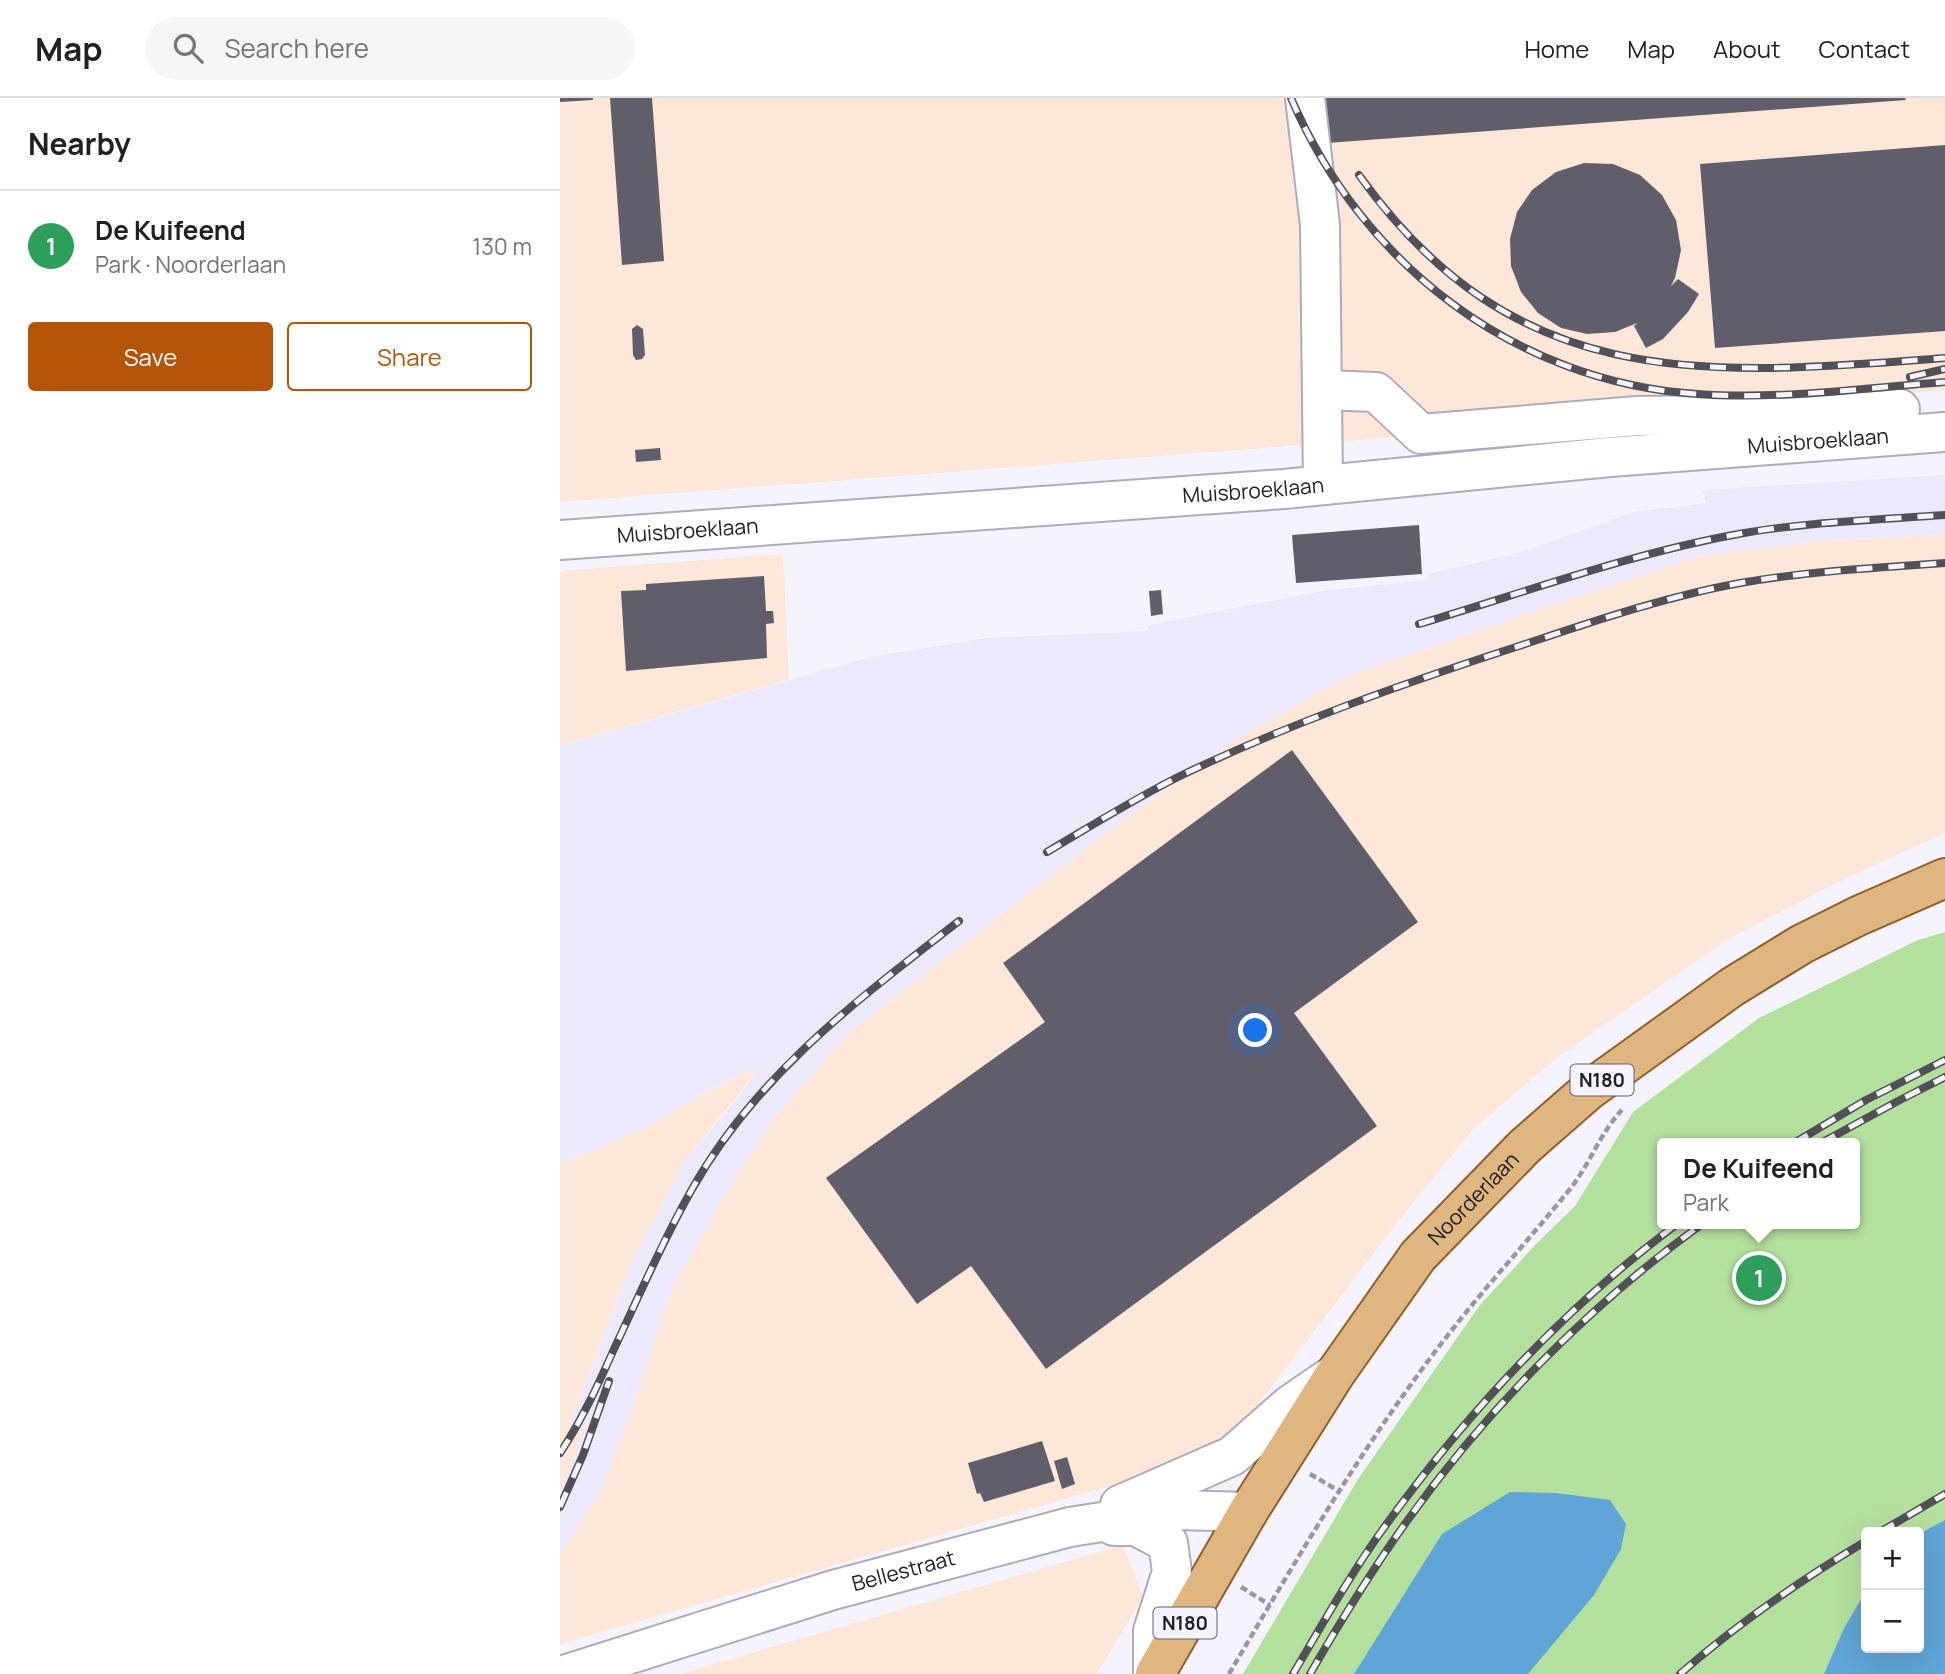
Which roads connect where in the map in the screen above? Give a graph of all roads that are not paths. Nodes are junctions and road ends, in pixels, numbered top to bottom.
1 (1305, 98) edge
2 (1322, 390) junction
3 (1945, 406) edge
4 (1945, 432) edge
5 (1323, 485) junction
6 (560, 540) edge
7 (1945, 878) edge
8 (1335, 1374) junction
9 (1248, 1512) junction
10 (1070, 1527) junction
11 (567, 1674) edge
12 (1154, 1674) edge

1 - 2 street
2 - 3 street
2 - 5 street
4 - 5 street, Muisbroeklaan
5 - 6 street, Muisbroeklaan
7 - 8 main road, Noorderlaan / N180
8 - 9 main road, Noorderlaan / N180
8 - 10 street
9 - 10 street, Bellestraat
9 - 12 main road, Noorderlaan / N180
10 - 11 street, Bellestraat
10 - 12 street

